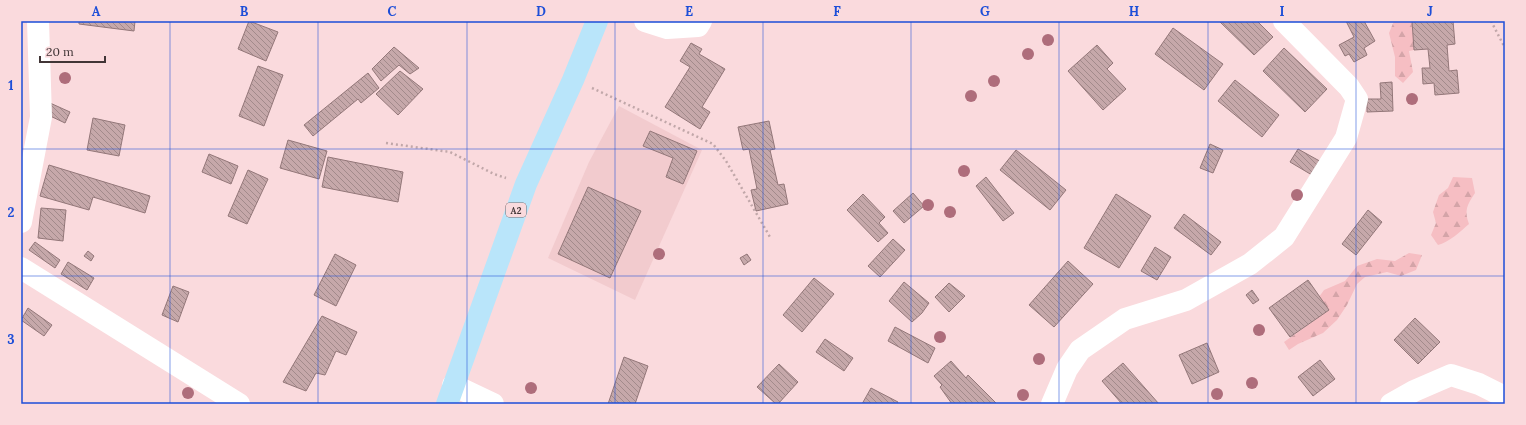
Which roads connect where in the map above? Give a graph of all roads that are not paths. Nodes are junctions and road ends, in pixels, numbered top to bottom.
1 (38, 21) edge
2 (597, 21) edge
3 (645, 21) edge
4 (701, 21) edge
5 (1284, 21) edge
6 (21, 222) edge
7 (21, 268) edge
8 (450, 394) edge
9 (1505, 397) edge
10 (239, 404) edge
11 (493, 404) edge
12 (1052, 404) edge
13 (1391, 404) edge

1 - 6 street
2 - 8 main road, A2
3 - 4 street
5 - 12 street
7 - 10 street
8 - 11 street
9 - 13 street

